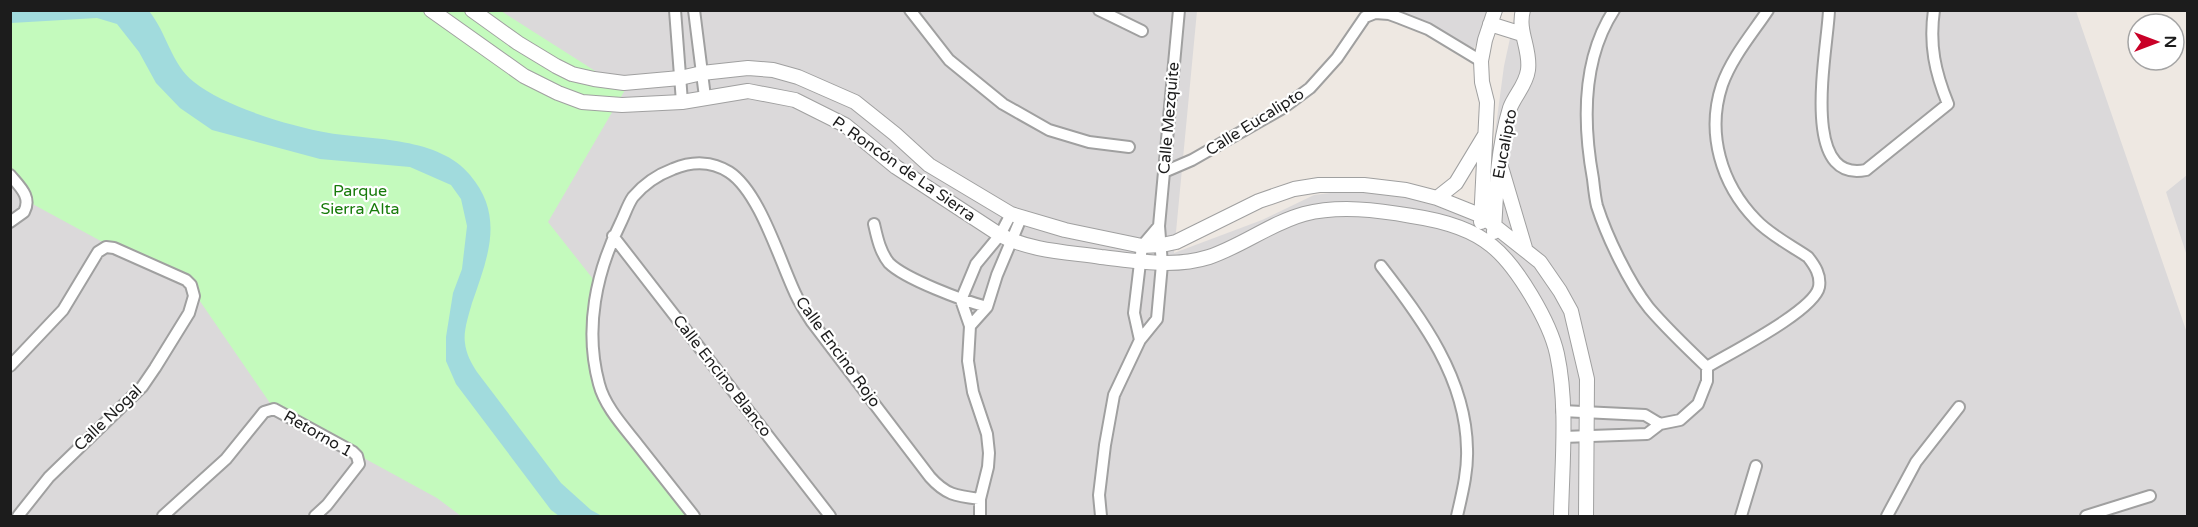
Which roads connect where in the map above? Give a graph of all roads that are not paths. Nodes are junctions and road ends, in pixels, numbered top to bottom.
1 (432, 10) edge
2 (472, 10) edge
3 (675, 10) edge
4 (694, 10) edge
5 (910, 10) edge
6 (1099, 10) edge
7 (1179, 10) edge
8 (1495, 10) edge
9 (1523, 10) edge
10 (1614, 10) edge
11 (1768, 10) edge
12 (1934, 10) edge
13 (1828, 11) edge
14 (1490, 24) junction
15 (1142, 31) dead end
16 (1522, 34) junction
17 (1481, 61) junction
18 (702, 73) junction
19 (680, 78) junction
20 (705, 97) junction
21 (682, 102) junction
22 (1487, 102) junction
23 (1511, 106) junction
24 (1486, 133) junction
25 (1129, 147) dead end
26 (1499, 160) junction
27 (1164, 172) junction
28 (10, 175) edge
29 (1437, 198) junction
30 (1016, 216) junction
31 (1482, 216) junction
32 (10, 222) edge
33 (874, 224) dead end
34 (1159, 226) junction
35 (1494, 226) junction
36 (613, 236) junction
37 (1006, 238) junction
38 (1480, 238) junction
39 (1162, 245) junction
40 (1142, 246) junction
41 (1493, 246) junction
42 (1525, 248) junction
43 (1141, 263) junction
44 (1162, 264) junction
45 (1381, 266) dead end
46 (961, 300) junction
47 (987, 307) junction
48 (970, 326) junction
49 (1140, 340) junction
50 (10, 366) edge
51 (1707, 367) junction
52 (1959, 407) dead end
53 (1562, 411) junction
54 (1588, 411) junction
55 (1660, 424) junction
56 (1587, 436) junction
57 (1563, 437) junction
58 (1756, 466) dead end
59 (2150, 496) dead end
60 (980, 499) junction
61 (327, 505) junction
62 (18, 516) edge
63 (163, 516) edge
64 (315, 516) edge
65 (327, 516) edge
66 (694, 516) edge
67 (830, 516) edge
68 (980, 516) edge
69 (1101, 516) edge
70 (1457, 516) edge
71 (1561, 516) edge
72 (1586, 516) edge
73 (1741, 516) edge
74 (1887, 516) edge
75 (2086, 516) edge

1 - 21 street, P. Roncón de La Sierra
2 - 19 street, P. Roncón de La Sierra
3 - 19 street
4 - 18 street
5 - 25 street
6 - 15 street
7 - 27 street, Calle Mezquite
8 - 14 street, Eucalipto
9 - 16 street, Eucalipto
10 - 51 street
11 - 51 street
12 - 13 street
14 - 16 street
14 - 17 street, Eucalipto
16 - 23 street, Eucalipto
17 - 22 street, Eucalipto
17 - 27 street, Calle Eucalipto
18 - 19 street, P. Roncón de La Sierra
18 - 20 street
18 - 30 street, P. Roncón de La Sierra
19 - 21 street
20 - 21 street, P. Roncón de La Sierra
20 - 37 street, P. Roncón de La Sierra
22 - 23 street
22 - 24 street, Eucalipto
23 - 26 street, Eucalipto
24 - 29 street
24 - 31 street, Eucalipto
26 - 35 street, Eucalipto
26 - 42 street
27 - 34 street, Calle Mezquite
28 - 32 street
29 - 31 street, P. Roncón de La Sierra
29 - 39 street, P. Roncón de La Sierra
30 - 37 street
30 - 40 street, P. Roncón de La Sierra
31 - 35 street, P. Roncón de La Sierra
31 - 38 street, Eucalipto
33 - 46 street
34 - 39 street, Calle Mezquite
34 - 40 street
35 - 41 street, Eucalipto
35 - 42 street, P. Roncón de La Sierra
36 - 60 street, Calle Encino Rojo
36 - 66 street, Calle Encino Rojo
36 - 67 street, Calle Encino Blanco
37 - 43 street, P. Roncón de La Sierra
37 - 46 street
37 - 47 street
38 - 41 street, P. Roncón de La Sierra
38 - 44 street, P. Roncón de La Sierra
39 - 40 street, P. Roncón de La Sierra
39 - 44 street, Calle Mezquite
40 - 43 street
41 - 53 street, P. Roncón de La Sierra
42 - 54 street, P. Roncón de La Sierra
43 - 44 street, P. Roncón de La Sierra
43 - 49 street
44 - 49 street, Calle Mezquite
45 - 70 street
46 - 47 street
46 - 48 street
47 - 48 street
48 - 60 street
49 - 69 street, Calle Mezquite
50 - 62 street, Calle Nogal
51 - 55 street
52 - 74 street
53 - 54 street
53 - 57 street, P. Roncón de La Sierra
54 - 55 street
54 - 56 street, P. Roncón de La Sierra
55 - 56 street
56 - 57 street
56 - 72 street, P. Roncón de La Sierra
57 - 71 street, P. Roncón de La Sierra
58 - 73 street
59 - 75 street
60 - 68 street
61 - 63 street, Retorno 1
61 - 64 street
61 - 65 street

